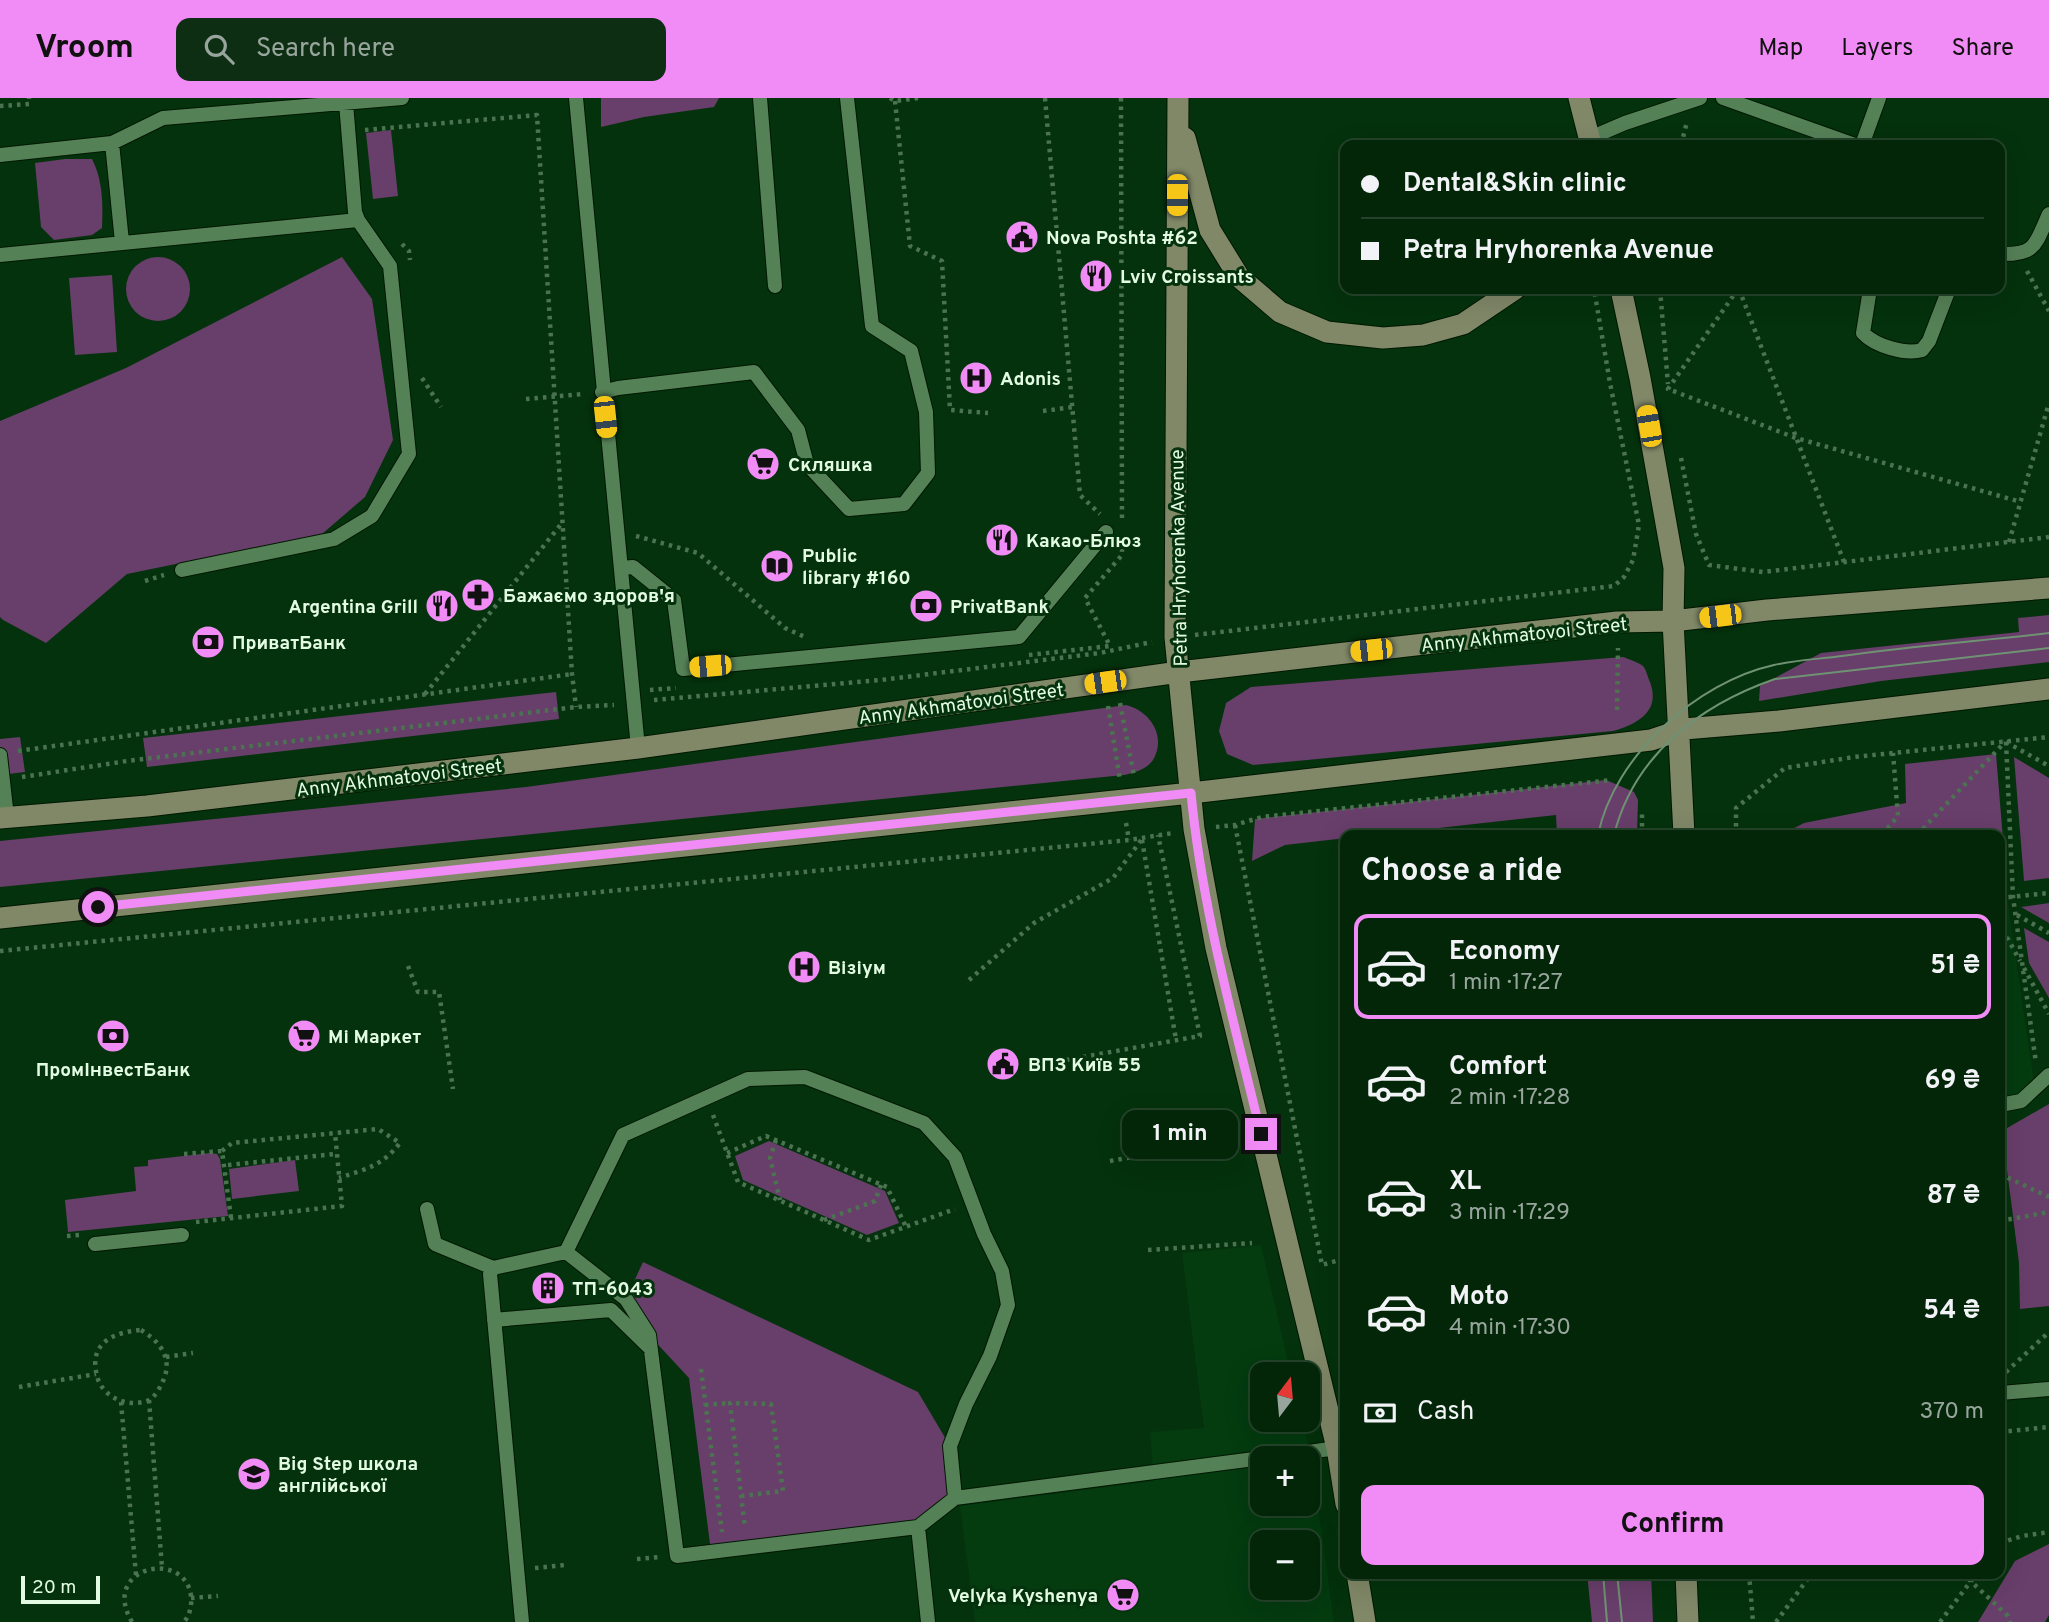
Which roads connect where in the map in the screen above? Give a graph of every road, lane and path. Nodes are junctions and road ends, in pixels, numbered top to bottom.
1 (29, 98) edge
2 (402, 98) edge
3 (576, 98) edge
4 (760, 98) edge
5 (847, 98) edge
6 (919, 98) edge
7 (1045, 98) edge
8 (1121, 98) edge
9 (1578, 98) edge
10 (1700, 98) edge
11 (1723, 98) edge
12 (1879, 98) edge
13 (893, 99) edge
14 (346, 103) junction
15 (1178, 105) edge
16 (0, 106) edge
17 (365, 130) dead end
18 (1585, 140) edge
19 (1591, 140) edge
20 (1841, 140) edge
21 (1864, 140) edge
22 (112, 143) junction
23 (0, 155) edge
24 (2049, 214) edge
25 (358, 220) junction
26 (122, 242) junction
27 (2005, 254) edge
28 (0, 255) edge
29 (2019, 255) junction
30 (775, 286) dead end
31 (1508, 294) edge
32 (1595, 294) edge
33 (1622, 294) edge
34 (1660, 294) edge
35 (1734, 294) edge
36 (1740, 294) edge
37 (1869, 294) edge
38 (1947, 294) edge
39 (2049, 311) edge
40 (1668, 389) junction
41 (602, 392) junction
42 (555, 397) junction
43 (526, 399) dead end
44 (1670, 400) dead end
45 (2049, 403) edge
46 (1073, 407) junction
47 (1043, 411) dead end
48 (988, 413) dead end
49 (1796, 438) junction
50 (1678, 445) dead end
51 (2021, 502) junction
52 (1122, 521) dead end
53 (563, 522) junction
54 (1106, 525) joint
55 (1122, 534) dead end
56 (2049, 537) edge
57 (2009, 542) junction
58 (1844, 562) junction
59 (627, 568) junction
60 (182, 570) dead end
61 (2049, 588) edge
62 (1673, 621) junction
63 (1175, 637) junction
64 (808, 639) dead end
65 (1110, 646) dead end
66 (1618, 648) dead end
67 (1100, 653) junction
68 (881, 672) dead end
69 (1179, 672) junction
70 (572, 674) junction
71 (881, 680) junction
72 (1110, 682) junction
73 (2049, 689) edge
74 (425, 695) junction
75 (633, 704) junction
76 (576, 707) junction
77 (1617, 710) dead end
78 (1679, 730) junction
79 (2049, 737) edge
80 (2006, 742) junction
81 (638, 748) junction
82 (7, 753) edge
83 (1893, 753) junction
84 (2049, 766) edge
85 (3, 780) junction
86 (1612, 780) dead end
87 (1191, 793) junction
88 (1130, 799) junction
89 (1642, 814) dead end
90 (3, 818) edge
91 (1235, 825) junction
92 (1194, 829) junction
93 (1642, 830) edge
94 (1684, 830) edge
95 (1737, 830) edge
96 (1886, 830) edge
97 (1922, 830) edge
98 (1158, 835) junction
99 (1142, 839) junction
100 (1129, 841) junction
101 (2049, 893) edge
102 (2013, 897) junction
103 (2005, 898) edge
104 (2016, 915) junction
105 (0, 918) edge
106 (2049, 933) edge
107 (2005, 936) edge
108 (0, 951) edge
109 (408, 966) dead end
110 (2022, 966) junction
111 (969, 980) dead end
112 (2049, 1014) edge
113 (1176, 1040) junction
114 (1066, 1060) dead end
115 (2044, 1080) edge
116 (453, 1089) dead end
117 (706, 1098) junction
118 (2005, 1104) edge
119 (335, 1133) junction
120 (776, 1140) junction
121 (1226, 1140) dead end
122 (222, 1151) junction
123 (727, 1153) junction
124 (184, 1154) dead end
125 (335, 1154) junction
126 (1110, 1161) dead end
127 (228, 1165) dead end
128 (2005, 1176) edge
129 (339, 1178) junction
130 (881, 1185) junction
131 (2049, 1197) edge
132 (780, 1201) junction
133 (973, 1202) junction
134 (427, 1209) dead end
135 (2049, 1212) edge
136 (231, 1218) junction
137 (824, 1220) junction
138 (2005, 1220) edge
139 (193, 1222) dead end
140 (906, 1227) junction
141 (181, 1235) dead end
142 (1252, 1243) dead end
143 (95, 1244) dead end
144 (1148, 1250) dead end
145 (566, 1251) junction
146 (1340, 1260) edge
147 (493, 1268) junction
148 (494, 1320) junction
149 (2048, 1334) edge
150 (651, 1349) junction
151 (193, 1353) dead end
152 (166, 1357) junction
153 (701, 1369) dead end
154 (2005, 1373) edge
155 (96, 1374) junction
156 (19, 1387) dead end
157 (2049, 1389) edge
158 (2005, 1393) edge
159 (149, 1400) junction
160 (121, 1402) junction
161 (730, 1403) junction
162 (705, 1405) junction
163 (2049, 1427) edge
164 (2005, 1431) edge
165 (1337, 1448) junction
166 (1320, 1450) edge
167 (1250, 1460) edge
168 (1340, 1467) edge
169 (741, 1496) junction
170 (955, 1499) junction
171 (918, 1527) junction
172 (746, 1532) dead end
173 (2049, 1532) edge
174 (734, 1534) dead end
175 (2005, 1541) edge
176 (565, 1565) dead end
177 (162, 1568) junction
178 (517, 1569) junction
179 (136, 1575) junction
180 (1358, 1579) edge
181 (1686, 1579) edge
182 (1749, 1579) edge
183 (1808, 1579) edge
184 (1969, 1579) edge
185 (1971, 1581) junction
186 (218, 1596) dead end
187 (191, 1598) junction
188 (132, 1622) edge
189 (184, 1622) edge
190 (522, 1622) edge
191 (928, 1622) edge
192 (1365, 1622) edge
193 (1688, 1622) edge
194 (1753, 1622) edge
195 (1776, 1622) edge
196 (1940, 1622) edge
197 (2010, 1622) edge

1 - 16 path
2 - 14 lane
3 - 41 lane
4 - 30 lane
5 - 41 lane
6 - 13 path
7 - 46 path
8 - 52 path
9 - 18 main road
10 - 19 lane
11 - 20 lane
12 - 21 lane
13 - 48 path
14 - 22 lane
14 - 25 lane
15 - 31 main road
15 - 63 main road, Petra Hryhorenka Avenue
17 - 42 path
22 - 23 lane
22 - 26 lane
24 - 29 lane
25 - 26 lane
25 - 60 lane
26 - 28 lane
27 - 29 lane
29 - 39 path
32 - 63 path
33 - 62 main road
34 - 40 path
35 - 40 path
36 - 49 path
37 - 38 lane
40 - 44 path
40 - 49 path
41 - 42 path
41 - 59 lane
42 - 43 path
42 - 53 path
45 - 51 path
46 - 47 path
46 - 54 path
49 - 51 path
49 - 58 path
50 - 58 path
51 - 57 path
53 - 70 path
53 - 74 path
54 - 59 lane
55 - 65 path
56 - 57 path
57 - 58 path
59 - 64 path
59 - 75 lane
61 - 62 main road, Anny Akhmatovoi Street
62 - 69 main road, Anny Akhmatovoi Street
62 - 78 main road
63 - 67 path
63 - 69 main road, Petra Hryhorenka Avenue
66 - 77 path
67 - 71 path
67 - 72 path
68 - 71 path
69 - 72 main road, Anny Akhmatovoi Street
69 - 87 main road, Petra Hryhorenka Avenue
70 - 74 path
70 - 76 path
71 - 75 path
72 - 81 main road, Anny Akhmatovoi Street
72 - 88 path
72 - 88 path
73 - 78 main road
74 - 82 path
75 - 76 path
75 - 81 lane
76 - 85 path
78 - 87 main road
78 - 94 main road
79 - 80 path
80 - 83 path
80 - 84 path
80 - 97 path
80 - 102 path
81 - 90 main road, Anny Akhmatovoi Street
82 - 85 lane
83 - 95 path
83 - 96 path
85 - 90 lane
86 - 91 path
87 - 88 main road
87 - 92 main road, Petra Hryhorenka Avenue
88 - 100 path
88 - 105 main road
89 - 93 path
91 - 92 path
91 - 146 path
92 - 98 path
92 - 165 main road, Petra Hryhorenka Avenue
98 - 99 path
98 - 113 path
99 - 100 path
99 - 111 path
99 - 113 path
100 - 108 path
101 - 102 path
102 - 103 path
102 - 104 path
104 - 106 path
104 - 110 path
107 - 110 path
109 - 116 path
110 - 112 path
110 - 115 path
113 - 114 path
115 - 118 lane
117 - 123 path
117 - 133 lane
117 - 145 lane
119 - 122 path
119 - 125 path
119 - 129 path
120 - 123 path
120 - 130 path
120 - 132 path
121 - 126 path
122 - 124 path
122 - 136 path
123 - 132 path
125 - 127 path
125 - 129 path
128 - 131 path
129 - 136 path
130 - 137 path
130 - 140 path
132 - 137 path
133 - 140 path
133 - 170 lane
134 - 147 lane
135 - 138 path
136 - 139 path
137 - 140 path
141 - 143 lane
142 - 144 path
145 - 147 lane
145 - 150 lane
147 - 148 lane
148 - 150 lane
148 - 178 lane
149 - 154 path
150 - 171 lane
151 - 152 path
152 - 155 path
152 - 159 path
153 - 162 path
155 - 156 path
155 - 160 path
157 - 158 lane
159 - 160 path
159 - 177 path
160 - 179 path
161 - 162 path
161 - 169 path
161 - 169 path
162 - 174 path
163 - 164 path
165 - 166 lane
165 - 168 main road, Petra Hryhorenka Avenue
167 - 170 lane
169 - 172 path
170 - 171 lane
171 - 191 lane
173 - 175 path
176 - 178 path
177 - 179 path
177 - 187 path
178 - 190 lane
179 - 188 path
180 - 192 main road
181 - 193 main road
182 - 194 path
183 - 195 path
184 - 185 path
185 - 196 path
185 - 197 path
186 - 187 path
187 - 189 path

